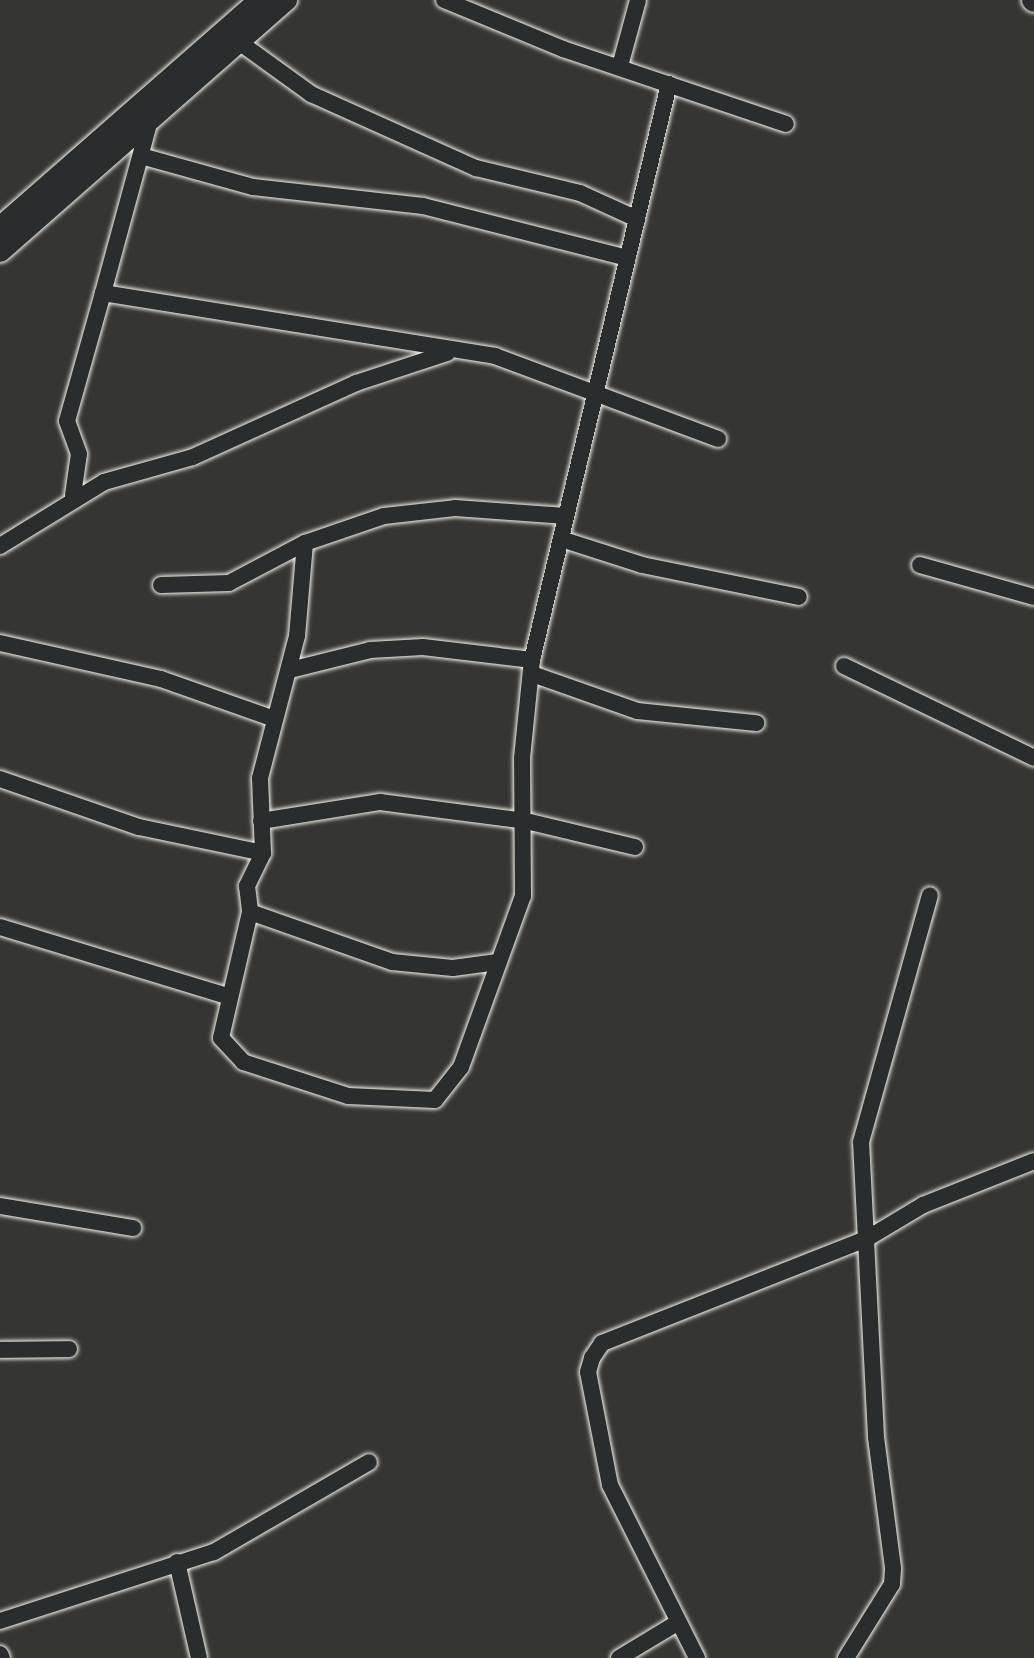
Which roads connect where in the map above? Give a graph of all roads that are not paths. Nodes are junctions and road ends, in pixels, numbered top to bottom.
1 (260, 0) edge
2 (286, 0) edge
3 (444, 0) edge
4 (638, 0) edge
5 (239, 42) junction
6 (620, 66) junction
7 (669, 84) junction
8 (150, 120) junction
9 (786, 124) dead end
10 (141, 156) junction
11 (637, 219) junction
12 (0, 228) edge
13 (0, 251) edge
14 (627, 258) junction
15 (103, 293) junction
16 (450, 352) junction
17 (596, 391) junction
18 (718, 439) dead end
19 (73, 495) junction
20 (566, 516) junction
21 (561, 539) junction
22 (305, 543) junction
23 (0, 546) edge
24 (920, 565) dead end
25 (161, 585) dead end
26 (799, 597) dead end
27 (1034, 597) edge
28 (0, 643) edge
29 (844, 666) dead end
30 (533, 668) junction
31 (290, 670) junction
32 (272, 718) junction
33 (756, 723) dead end
34 (1034, 758) edge
35 (0, 779) edge
36 (261, 821) junction
37 (526, 821) junction
38 (635, 847) dead end
39 (263, 853) junction
40 (930, 895) dead end
41 (250, 912) junction
42 (0, 927) edge
43 (498, 962) junction
44 (227, 996) junction
45 (1034, 1161) edge
46 (0, 1206) edge
47 (133, 1228) dead end
48 (868, 1238) junction
49 (69, 1349) dead end
50 (0, 1350) edge
51 (369, 1462) dead end
52 (177, 1562) junction
53 (0, 1621) edge
54 (677, 1623) junction
55 (199, 1658) edge
56 (619, 1658) edge
57 (697, 1658) edge
58 (846, 1658) edge

1 - 12 main road
2 - 5 main road
3 - 6 street
4 - 6 street
5 - 8 main road
5 - 11 street
6 - 7 street
7 - 9 street
7 - 11 street
8 - 10 street
8 - 13 main road
10 - 14 street
10 - 15 street
11 - 14 street
14 - 17 street
15 - 16 street
15 - 19 street
16 - 17 street
16 - 19 street
17 - 18 street
17 - 20 street
19 - 23 street
20 - 21 street
20 - 22 street
21 - 26 street
21 - 30 street
22 - 25 street
22 - 31 street
24 - 27 street
28 - 32 street
29 - 34 street
30 - 31 street
30 - 33 street
30 - 37 street
31 - 32 street
32 - 36 street
35 - 39 street
36 - 37 street
36 - 39 street
37 - 38 street
37 - 43 street
39 - 41 street
40 - 48 street
41 - 43 street
41 - 44 street
42 - 44 street
43 - 44 street
45 - 48 street
46 - 47 street
48 - 54 street
48 - 58 street
49 - 50 street
51 - 52 street
52 - 53 street
52 - 55 street
54 - 56 street
54 - 57 street

